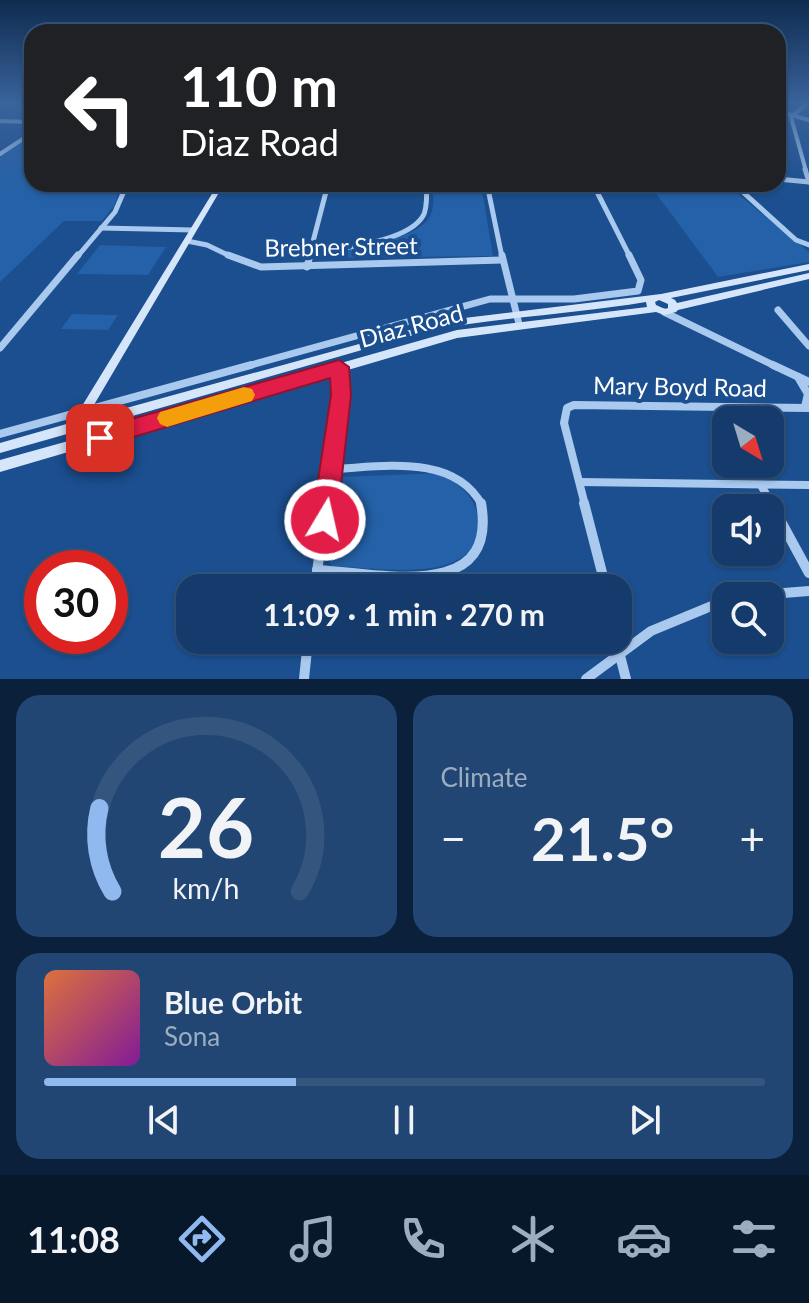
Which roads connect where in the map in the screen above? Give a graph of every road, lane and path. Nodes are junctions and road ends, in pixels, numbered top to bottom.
1 (797, 134) edge
2 (24, 138) edge
3 (0, 154) edge
4 (786, 180) edge
5 (809, 182) edge
6 (124, 192) edge
7 (216, 192) edge
8 (326, 192) edge
9 (426, 192) edge
10 (489, 192) edge
11 (597, 192) edge
12 (744, 192) edge
13 (101, 228) junction
14 (193, 230) junction
15 (187, 241) junction
16 (807, 245) edge
17 (309, 254) junction
18 (502, 260) junction
19 (307, 267) junction
20 (809, 267) edge
21 (809, 276) edge
22 (511, 301) junction
23 (658, 304) junction
24 (677, 310) junction
25 (778, 310) dead end
26 (514, 313) junction
27 (519, 324) junction
28 (694, 325) junction
29 (805, 336) edge
30 (809, 346) edge
31 (0, 348) edge
32 (339, 367) junction
33 (797, 376) junction
34 (809, 382) edge
35 (807, 408) edge
36 (86, 409) junction
37 (80, 426) junction
38 (0, 434) edge
39 (77, 444) junction
40 (0, 448) edge
41 (0, 466) edge
42 (332, 469) junction
43 (580, 482) junction
44 (761, 485) junction
45 (809, 485) edge
46 (317, 570) junction
47 (809, 573) edge
48 (317, 574) edge
49 (603, 574) edge
50 (809, 591) edge
51 (784, 593) edge
52 (712, 605) edge
53 (632, 638) edge
54 (307, 654) edge
55 (609, 654) edge
56 (619, 654) edge
57 (304, 679) edge
58 (586, 679) edge
59 (626, 679) edge

1 - 5 street
2 - 3 street
4 - 5 street
6 - 13 street
7 - 14 street
8 - 17 street
9 - 17 street
10 - 18 street
11 - 22 street, Diaz Road
12 - 16 street
13 - 14 street
13 - 31 street
14 - 15 street
15 - 19 street, Brebner Street
15 - 36 street
17 - 19 street
18 - 19 street, Brebner Street
18 - 22 street
20 - 23 street, Diaz Road
21 - 24 street
22 - 26 street
22 - 36 street, Diaz Road
23 - 24 street
23 - 26 street, Diaz Road
23 - 27 street, Diaz Road
23 - 28 street
24 - 28 street
25 - 29 street
26 - 27 street
26 - 37 street, Diaz Road
27 - 32 street, Diaz Road
28 - 33 street
29 - 30 street
32 - 39 street, Diaz Road
32 - 42 street
33 - 34 street
33 - 35 street
35 - 43 street, Mary Boyd Road
36 - 37 street
36 - 38 street, Diaz Road
37 - 39 street
37 - 40 street, Diaz Road
39 - 41 street, Diaz Road
42 - 46 street
42 - 46 street
43 - 44 street
43 - 49 street
44 - 45 street
44 - 47 street
46 - 48 street
50 - 51 street
52 - 53 street
54 - 57 street
55 - 58 street
56 - 59 street

